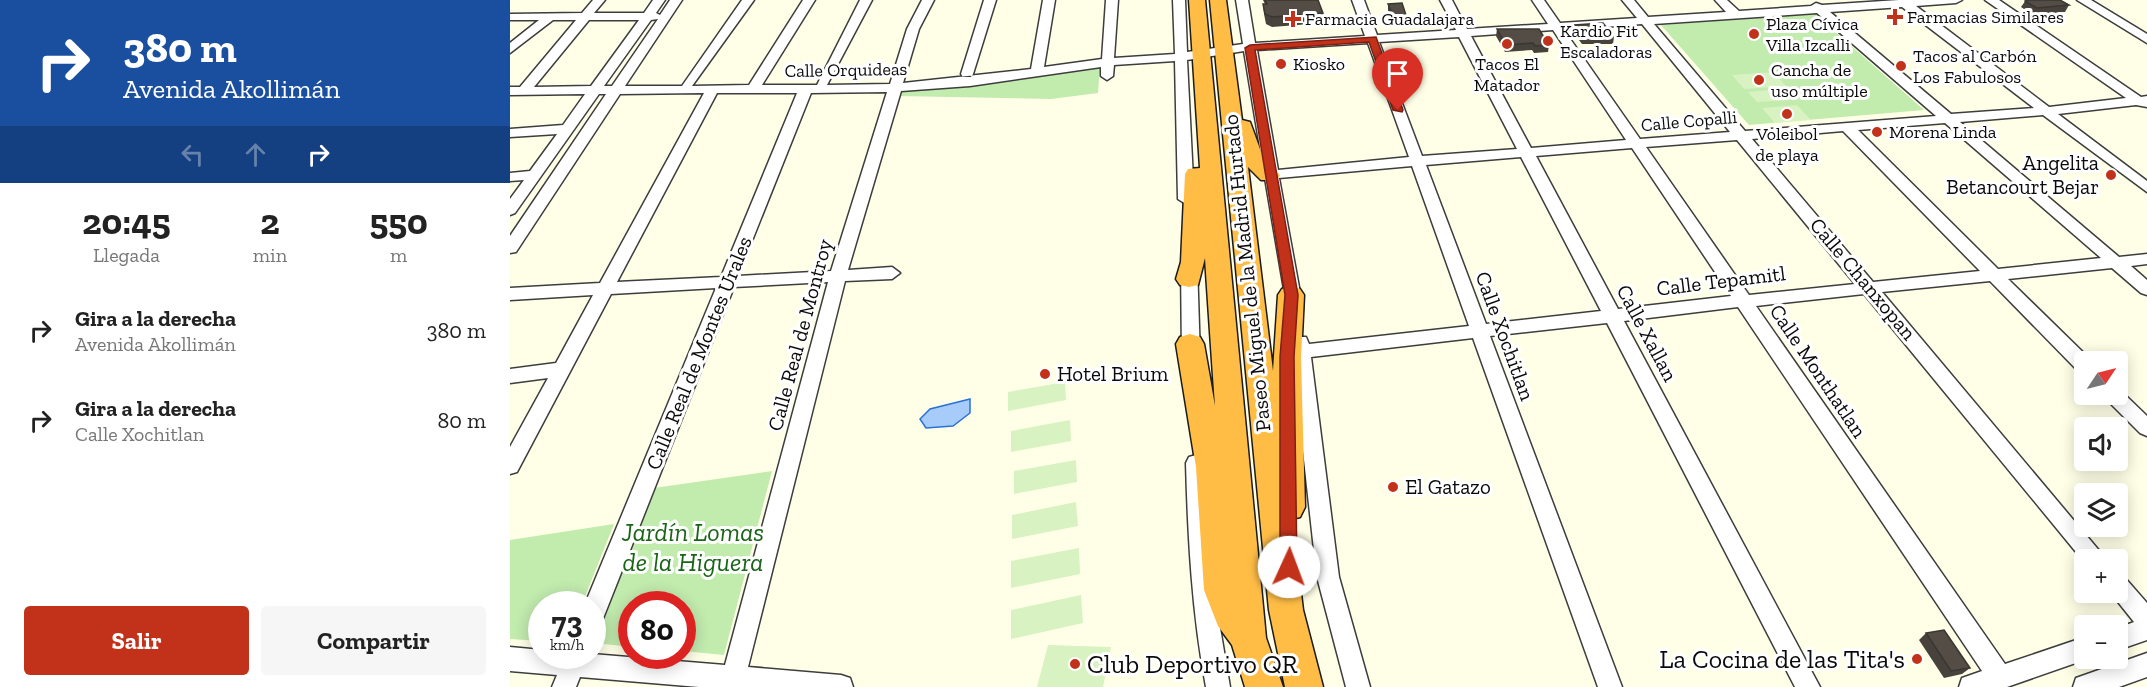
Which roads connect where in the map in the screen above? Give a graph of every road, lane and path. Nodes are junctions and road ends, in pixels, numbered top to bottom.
1 (599, 0) edge
2 (660, 0) edge
3 (676, 0) edge
4 (748, 0) edge
5 (809, 0) edge
6 (866, 0) edge
7 (928, 0) edge
8 (990, 0) edge
9 (1049, 0) edge
10 (1112, 0) edge
11 (1179, 0) edge
12 (1197, 0) edge
13 (1218, 0) edge
14 (1242, 0) edge
15 (1358, 0) edge
16 (1446, 0) edge
17 (1538, 0) edge
18 (1956, 0) edge
19 (1991, 0) edge
20 (2083, 0) edge
21 (1813, 2) edge
22 (1903, 2) edge
23 (1724, 3) edge
24 (1638, 11) edge
25 (665, 15) junction
26 (1736, 15) junction
27 (587, 16) junction
28 (647, 16) junction
29 (510, 17) edge
30 (550, 17) junction
31 (1553, 23) junction
32 (1461, 29) junction
33 (1371, 35) junction
34 (2147, 39) edge
35 (1214, 47) junction
36 (510, 49) edge
37 (1108, 58) junction
38 (1038, 68) junction
39 (967, 74) junction
40 (1107, 76) dead end
41 (687, 84) junction
42 (896, 85) junction
43 (1215, 85) junction
44 (617, 86) junction
45 (754, 86) junction
46 (814, 86) junction
47 (595, 87) junction
48 (712, 90) junction
49 (510, 91) edge
50 (525, 91) junction
51 (2144, 102) edge
52 (2046, 111) junction
53 (1947, 118) junction
54 (1846, 126) junction
55 (565, 129) junction
56 (510, 134) edge
57 (1743, 135) junction
58 (1636, 143) junction
59 (1526, 152) junction
60 (1417, 160) junction
61 (534, 175) junction
62 (1269, 175) junction
63 (510, 177) edge
64 (2147, 188) edge
65 (510, 210) edge
66 (510, 248) edge
67 (2147, 259) edge
68 (2115, 262) junction
69 (892, 273) dead end
70 (838, 276) junction
71 (1995, 276) junction
72 (1189, 279) junction
73 (728, 282) junction
74 (1869, 288) junction
75 (605, 289) junction
76 (2147, 290) edge
77 (510, 294) edge
78 (1291, 295) junction
79 (1743, 301) junction
80 (1613, 316) junction
81 (1480, 332) junction
82 (1190, 344) junction
83 (1301, 352) junction
84 (2074, 355) edge
85 (562, 369) junction
86 (510, 376) edge
87 (2124, 405) edge
88 (2147, 428) edge
89 (510, 466) edge
90 (2087, 549) edge
91 (602, 591) edge
92 (2128, 597) edge
93 (1286, 610) junction
94 (2147, 620) edge
95 (2147, 629) edge
96 (2128, 636) edge
97 (1248, 638) junction
98 (2074, 653) edge
99 (510, 658) edge
100 (528, 659) edge
101 (606, 664) edge
102 (2147, 665) edge
103 (571, 669) edge
104 (2000, 677) junction
105 (732, 682) edge
106 (564, 687) edge
107 (841, 687) edge
108 (1218, 687) edge
109 (1264, 687) edge
110 (1304, 687) edge
111 (1358, 687) edge
112 (1610, 687) edge
113 (1808, 687) edge
114 (1971, 687) edge
115 (2085, 687) edge

1 - 27 street
2 - 28 street
3 - 25 street
4 - 41 street
5 - 45 street
6 - 46 street, Calle Real de Montes Urales
7 - 42 street, Calle Real de Montroy
8 - 39 street
9 - 38 street
10 - 37 street
11 - 35 street
12 - 35 highway, Paseo Miguel de la Madrid Hurtado
13 - 35 highway, Paseo Miguel de la Madrid Hurtado
14 - 35 street
15 - 33 street, Calle Xochitlan
16 - 32 street, Calle Xallan
17 - 31 street, Calle Monthatlan
18 - 22 street
19 - 51 street
20 - 34 street
21 - 22 street
21 - 23 street
21 - 26 street
21 - 53 street
22 - 52 street
23 - 24 street
23 - 26 street
24 - 26 street
24 - 31 street, Calle Orquideas
24 - 57 street, Calle Chanxopan
25 - 28 street
25 - 44 street
27 - 28 street
27 - 30 street
27 - 50 street
28 - 47 street
29 - 30 street
30 - 36 street
31 - 32 street, Calle Orquideas
31 - 58 street, Calle Monthatlan
32 - 33 street, Calle Orquideas
32 - 59 street, Calle Xallan
33 - 35 street, Calle Orquideas
33 - 60 street, Calle Xochitlan
35 - 37 street, Calle Orquideas
35 - 43 highway, Paseo Miguel de la Madrid Hurtado
35 - 62 street
35 - 72 street
37 - 38 street, Calle Orquideas
37 - 40 street
38 - 39 street, Calle Orquideas
38 - 42 street, Calle Orquideas
39 - 42 street, Calle Orquideas
41 - 44 street, Calle Orquideas
41 - 45 street, Calle Orquideas
42 - 46 street, Calle Orquideas
42 - 46 street, Calle Orquideas
42 - 70 street, Calle Real de Montroy
43 - 62 highway
43 - 72 highway
43 - 93 highway, Paseo Miguel de la Madrid Hurtado
43 - 97 highway, Paseo Miguel de la Madrid Hurtado
44 - 47 street, Calle Orquideas
44 - 48 street, Calle Orquideas
44 - 66 street
45 - 46 street, Calle Orquideas
45 - 46 street, Calle Orquideas
45 - 48 street, Calle Orquideas
46 - 73 street, Calle Real de Montes Urales
47 - 50 street, Calle Orquideas
47 - 55 street
48 - 75 street
49 - 50 street, Calle Orquideas
51 - 52 street, Calle Copalli
52 - 53 street, Calle Copalli
52 - 64 street
53 - 54 street, Calle Copalli
53 - 68 street
54 - 57 street, Calle Copalli
54 - 71 street
55 - 56 street
55 - 61 street
57 - 58 street, Calle Copalli
57 - 74 street, Calle Chanxopan
58 - 59 street, Calle Copalli
58 - 79 street, Calle Monthatlan
59 - 60 street, Calle Copalli
59 - 80 street, Calle Xallan
60 - 62 street, Calle Copalli
60 - 81 street, Calle Xochitlan
61 - 63 street
61 - 65 street
62 - 78 street
67 - 68 street, Calle Tepamitl
68 - 71 street, Calle Tepamitl
68 - 76 street
69 - 70 street
70 - 73 street
70 - 105 street, Calle Real de Montroy
71 - 74 street, Calle Tepamitl
71 - 84 street
72 - 82 street
73 - 75 street
73 - 91 street, Calle Real de Montes Urales
74 - 79 street, Calle Tepamitl
74 - 90 street, Calle Chanxopan
75 - 77 street
75 - 85 street
78 - 83 street
78 - 93 highway
79 - 80 street, Calle Tepamitl
79 - 104 street, Calle Monthatlan
80 - 81 street, Calle Tepamitl
80 - 113 street, Calle Xallan
81 - 83 street, Calle Tepamitl
81 - 112 street, Calle Xochitlan
82 - 97 highway
82 - 108 street
83 - 111 street
85 - 86 street
85 - 89 street
87 - 88 street
92 - 94 street
93 - 110 highway, Paseo Miguel de la Madrid Hurtado
95 - 96 street
97 - 109 highway, Paseo Miguel de la Madrid Hurtado
98 - 104 street
99 - 100 street
101 - 105 street
102 - 115 street
103 - 106 street
104 - 114 street
105 - 107 street

